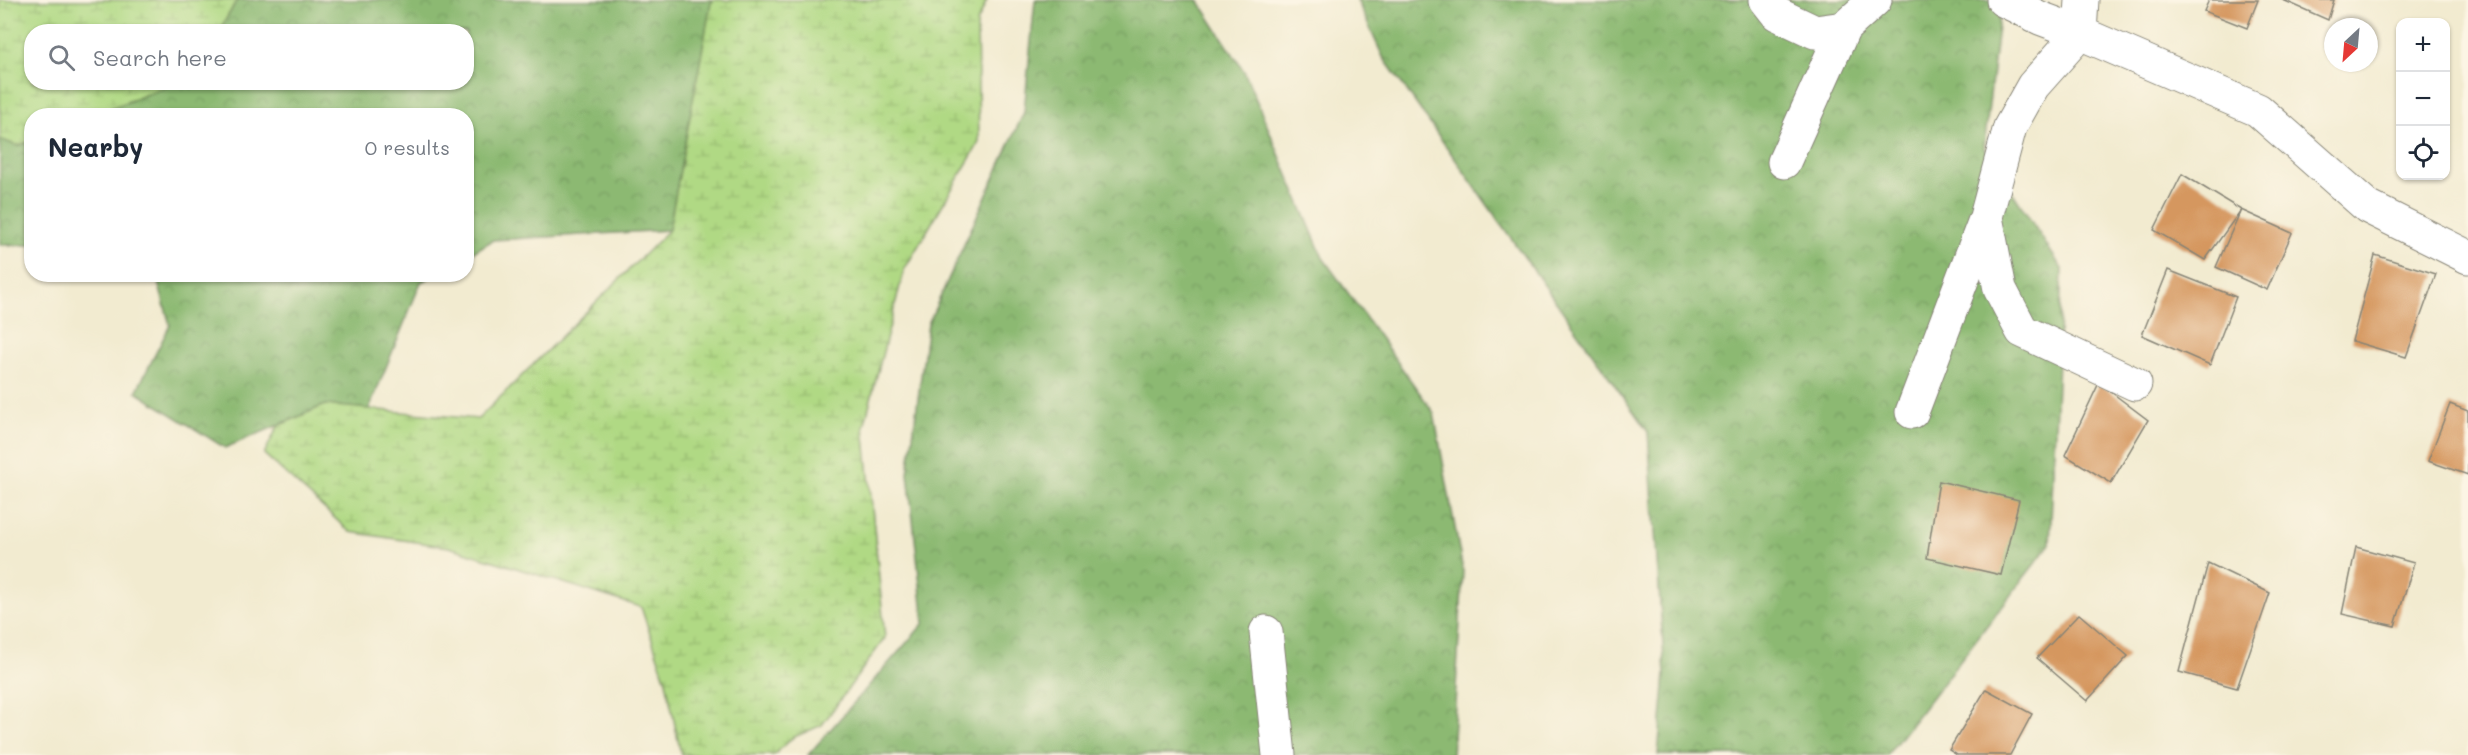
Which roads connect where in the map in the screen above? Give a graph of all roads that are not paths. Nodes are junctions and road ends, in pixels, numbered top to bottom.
1 (1766, 0) edge
2 (1875, 0) edge
3 (2002, 0) edge
4 (2082, 0) edge
5 (1844, 28) junction
6 (2080, 33) junction
7 (1784, 162) dead end
8 (1986, 217) junction
9 (2468, 257) edge
10 (2135, 384) dead end
11 (1912, 412) dead end
12 (1266, 632) dead end
13 (1279, 755) edge

1 - 5 street
2 - 5 street
3 - 6 street
4 - 6 street
5 - 7 street
6 - 8 street
6 - 9 street
8 - 10 street
8 - 11 street
12 - 13 street

